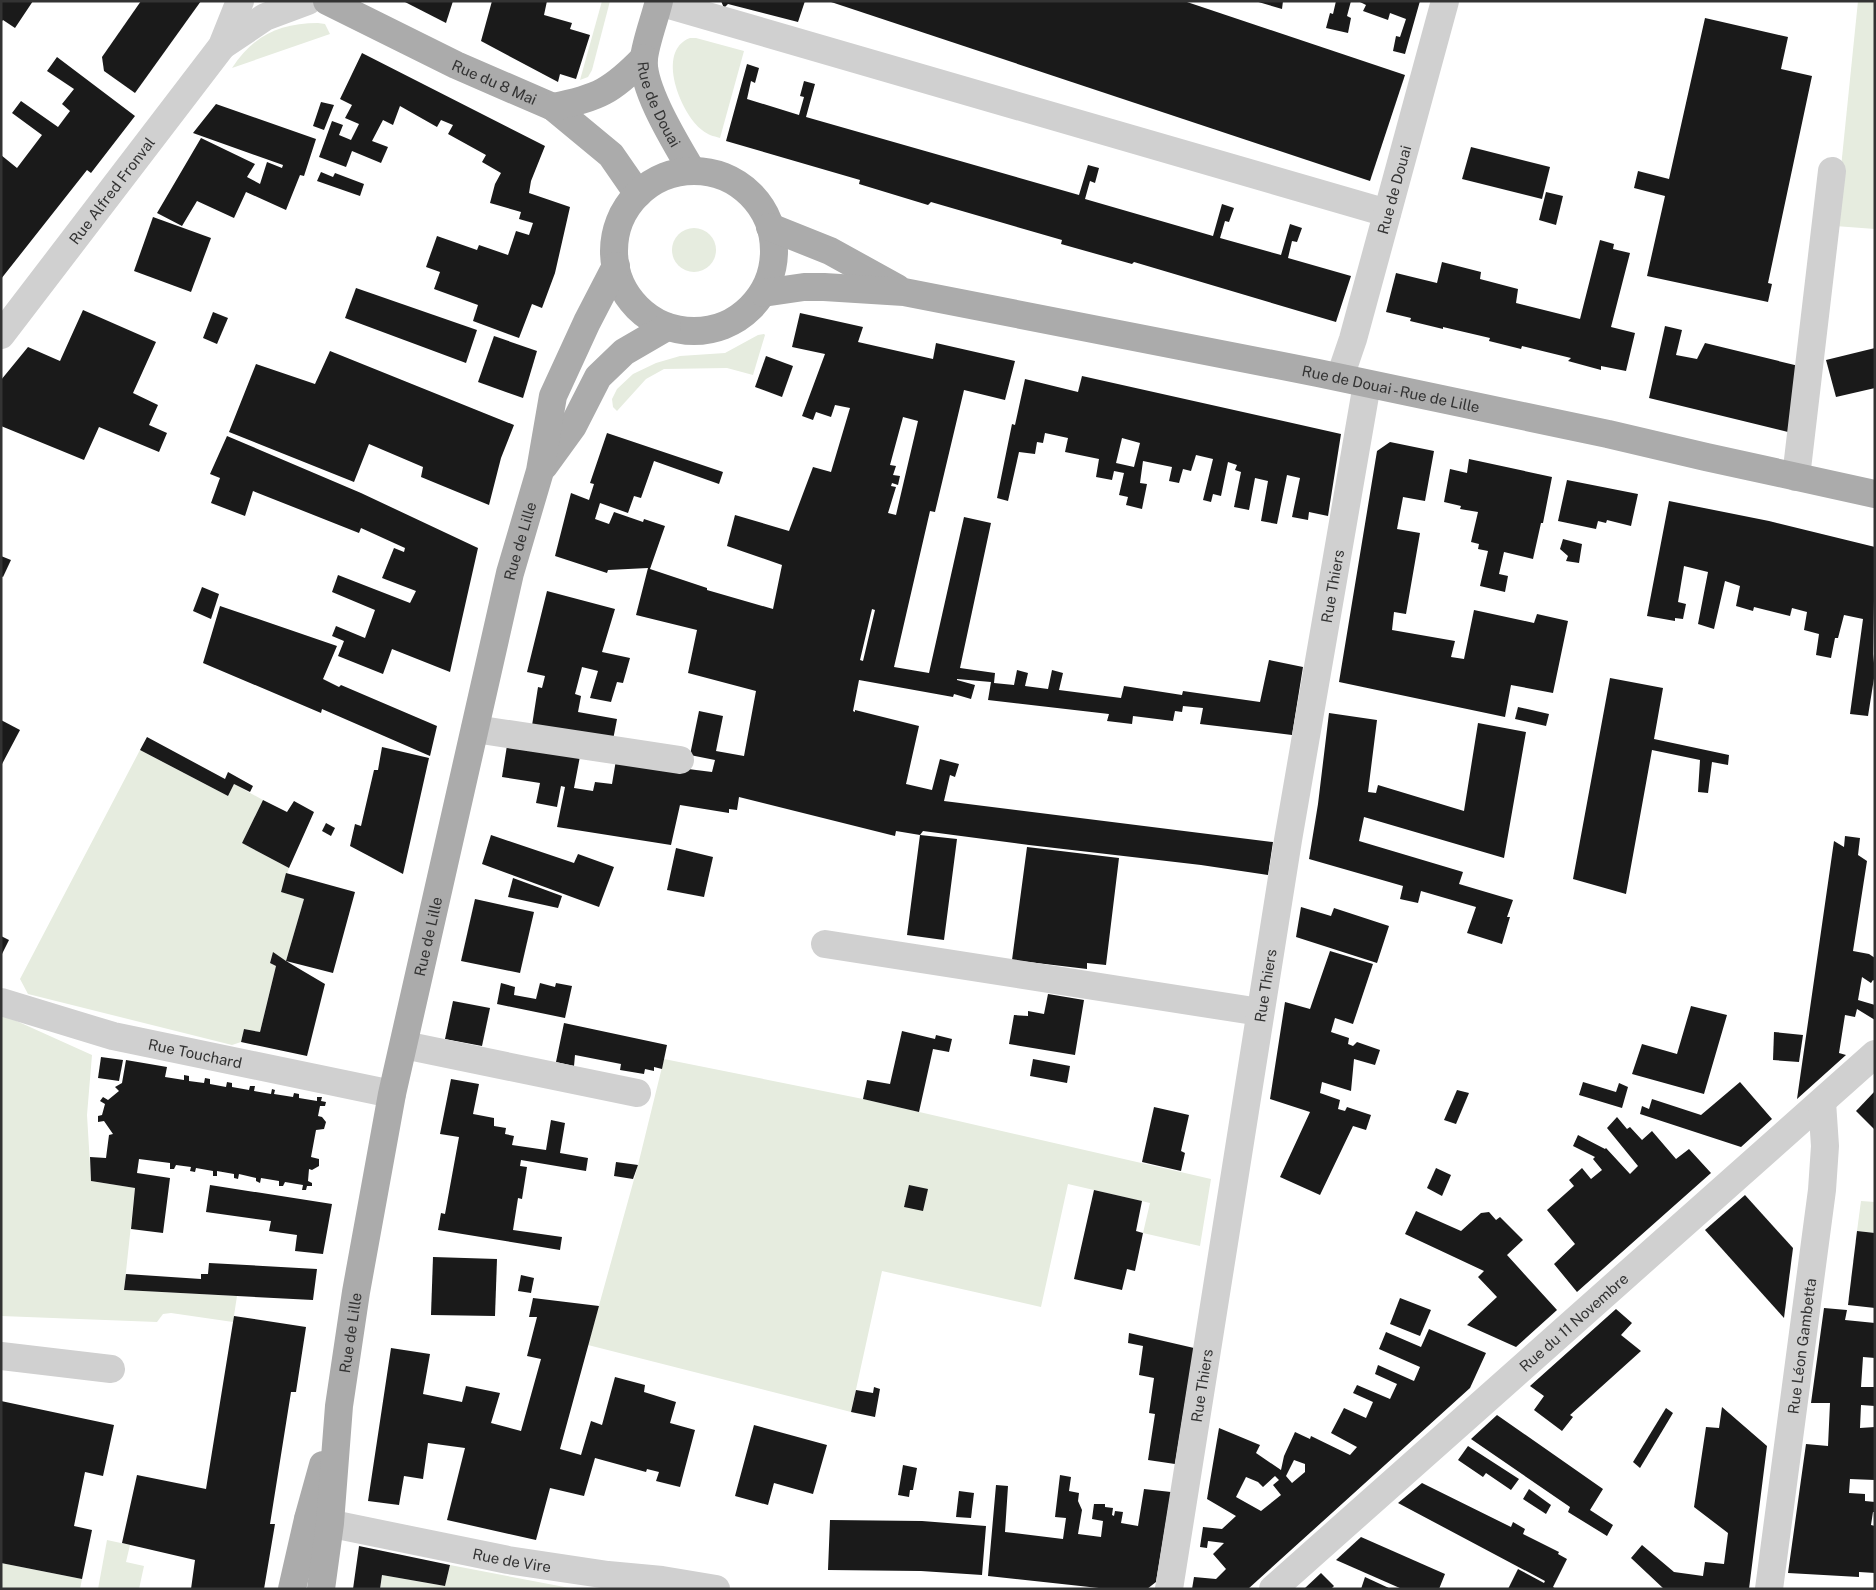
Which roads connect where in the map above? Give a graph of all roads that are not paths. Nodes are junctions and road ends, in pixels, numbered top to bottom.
1 (240, 1) edge
2 (308, 1) edge
3 (327, 1) edge
4 (1445, 1) edge
5 (659, 2) edge
6 (222, 46) junction
7 (644, 58) junction
8 (554, 107) junction
9 (1832, 170) dead end
10 (692, 171) junction
11 (638, 194) junction
12 (1387, 213) junction
13 (770, 227) junction
14 (616, 266) junction
15 (904, 292) junction
16 (763, 293) junction
17 (667, 327) junction
18 (1, 335) edge
19 (1340, 377) junction
20 (1367, 384) junction
21 (540, 471) junction
22 (1796, 477) junction
23 (1875, 494) edge
24 (475, 729) junction
25 (680, 760) dead end
26 (825, 944) dead end
27 (1, 1002) edge
28 (1260, 1012) junction
29 (404, 1045) junction
30 (1875, 1054) edge
31 (637, 1093) dead end
32 (392, 1094) junction
33 (1822, 1102) junction
34 (1, 1356) edge
35 (111, 1369) dead end
36 (319, 1521) junction
37 (292, 1589) edge
38 (321, 1589) edge
39 (716, 1589) edge
40 (1169, 1589) edge
41 (1273, 1589) edge
42 (1769, 1589) edge

1 - 6 street, Rue Alfred Fronval
2 - 6 street, Rue Alfred Fronval
3 - 8 main road, Rue du 8 Mai
4 - 12 street, Rue de Douai
5 - 7 main road, Rue de Douai
5 - 12 street
6 - 18 street, Rue Alfred Fronval
7 - 8 main road
7 - 10 main road, Rue de Douai
8 - 11 main road, Rue du 8 Mai
9 - 22 street
10 - 11 main road
10 - 13 main road
11 - 14 main road
12 - 19 street, Rue de Douai
13 - 15 main road, Rue de Douai - Rue de Lille
13 - 16 main road
14 - 17 main road
14 - 21 main road, Rue de Lille
15 - 16 main road, Rue de Douai - Rue de Lille
15 - 19 main road, Rue de Douai - Rue de Lille
16 - 17 main road
17 - 21 main road, Rue de Lille
19 - 20 main road, Rue de Douai - Rue de Lille
20 - 22 main road, Rue de Douai - Rue de Lille
20 - 28 street, Rue Thiers
21 - 24 main road, Rue de Lille
22 - 23 main road, Rue de Douai - Rue de Lille
24 - 25 street
24 - 29 main road, Rue de Lille
26 - 28 street
27 - 32 street, Rue Touchard
28 - 40 street, Rue Thiers
29 - 31 street
29 - 32 main road, Rue de Lille
30 - 33 street, Rue du 11 Novembre
32 - 36 main road, Rue de Lille
33 - 41 street, Rue du 11 Novembre
33 - 42 street, Rue Léon Gambetta
34 - 35 street
36 - 37 main road, Rue de Lille
36 - 38 main road, Rue de Lille
36 - 39 street, Rue de Vire

